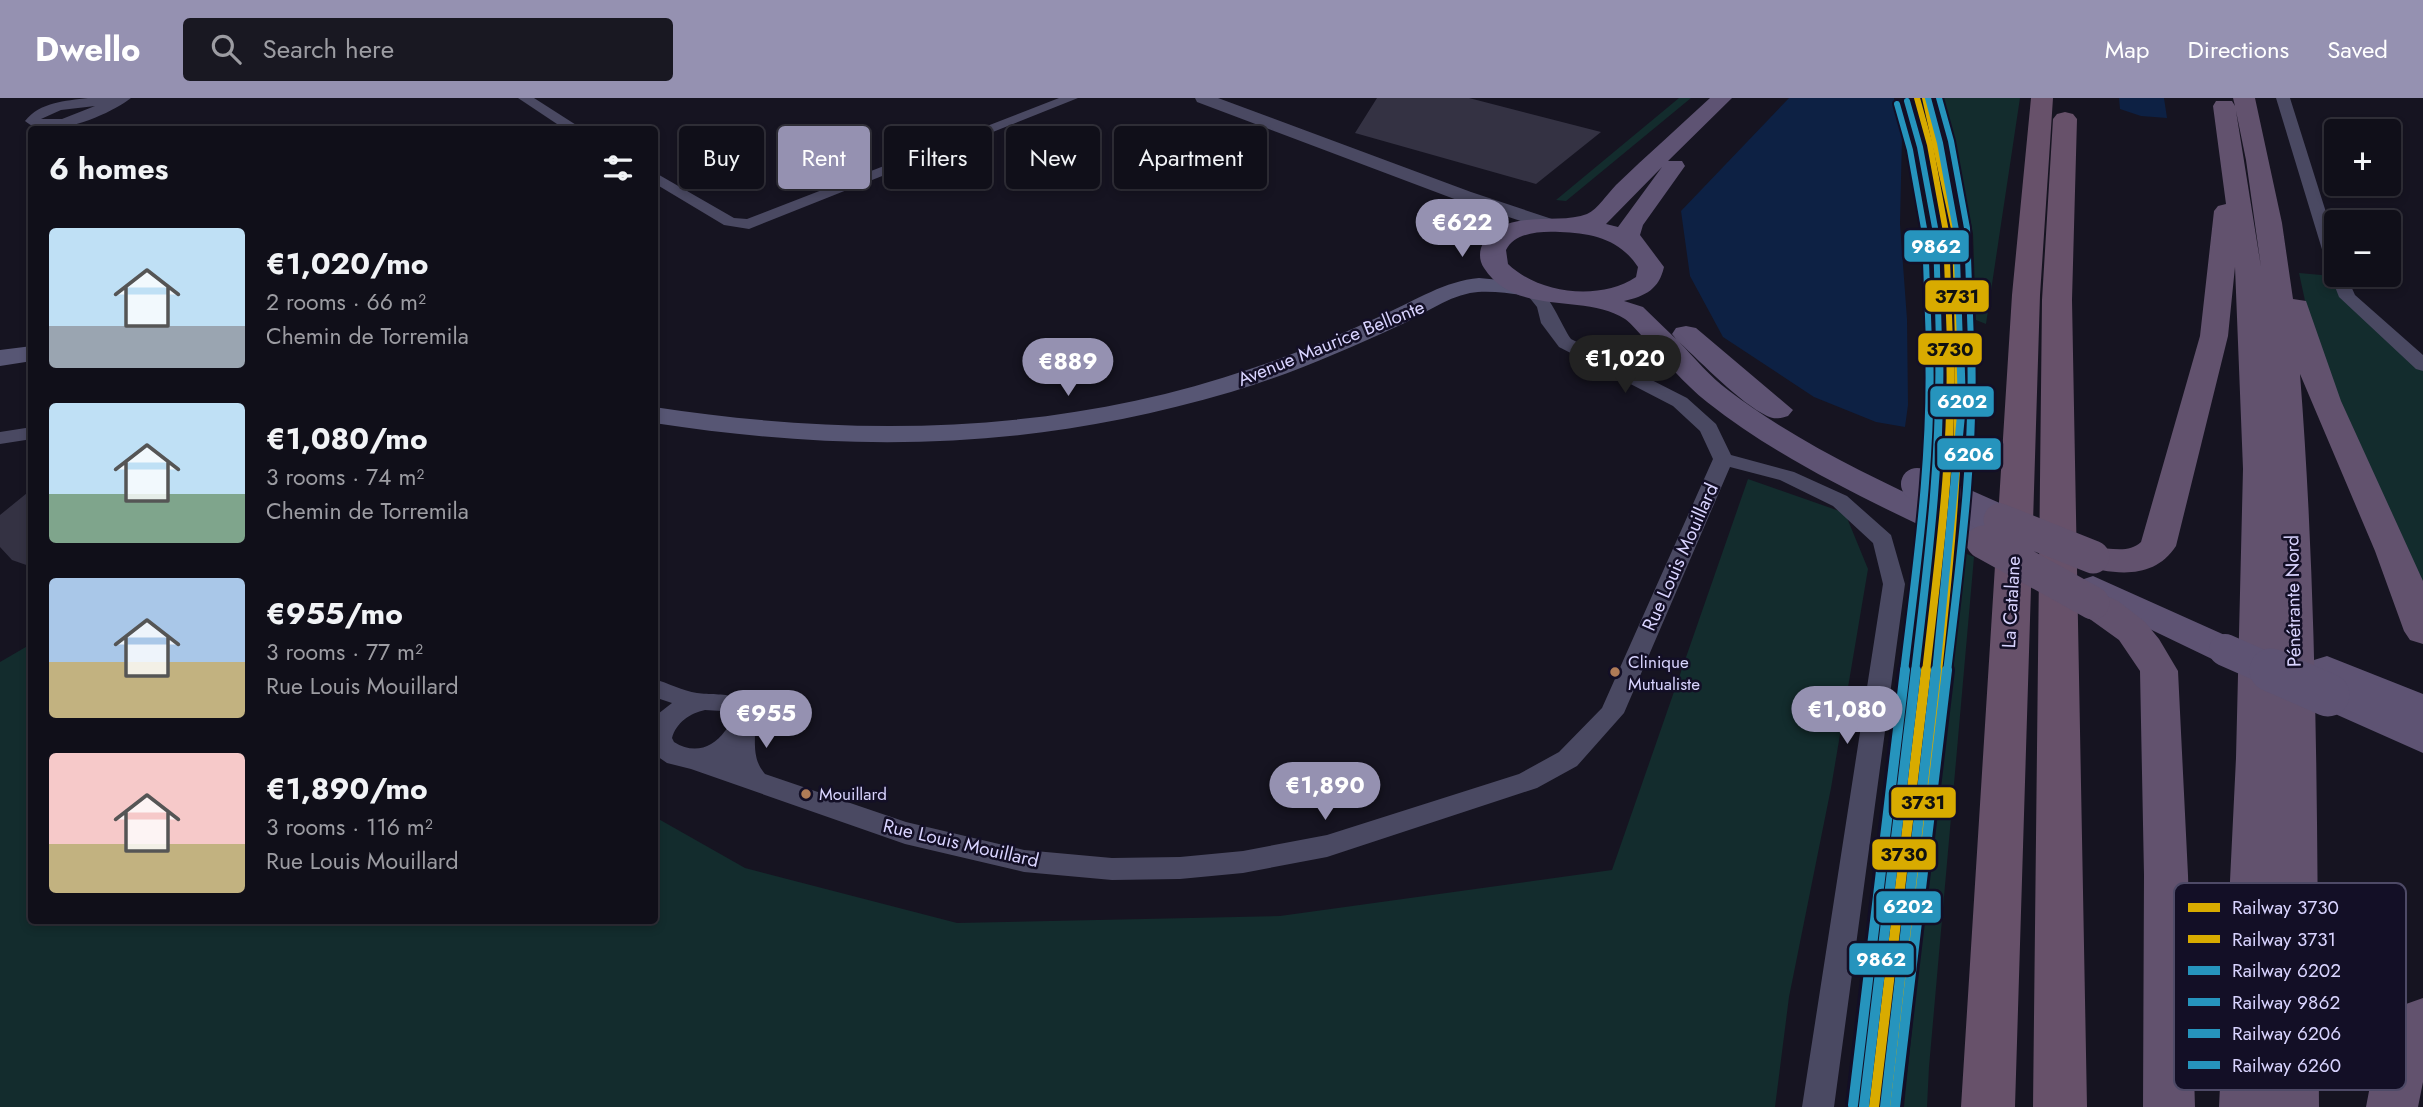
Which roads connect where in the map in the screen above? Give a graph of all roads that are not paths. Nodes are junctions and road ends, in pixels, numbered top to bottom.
1 (525, 98) edge
2 (1071, 98) edge
3 (1191, 98) edge
4 (1203, 98) edge
5 (1722, 98) edge
6 (1736, 98) edge
7 (2042, 98) edge
8 (2066, 98) edge
9 (2222, 98) edge
10 (2244, 98) edge
11 (2283, 98) edge
12 (121, 99) edge
13 (87, 108) dead end
14 (570, 126) edge
15 (2260, 162) junction
16 (658, 178) edge
17 (742, 224) joint
18 (1548, 224) junction
19 (1579, 225) junction
20 (2324, 231) edge
21 (1634, 245) junction
22 (1497, 247) junction
23 (1643, 285) junction
24 (2343, 287) edge
25 (1465, 288) junction
26 (1529, 290) junction
27 (1582, 300) junction
28 (1550, 323) junction
29 (28, 354) edge
30 (0, 358) edge
31 (2423, 365) edge
32 (658, 416) edge
33 (28, 434) edge
34 (0, 438) edge
35 (1723, 459) junction
36 (1915, 497) junction
37 (1992, 531) joint
38 (2093, 579) junction
39 (2423, 631) edge
40 (2328, 682) junction
41 (658, 689) edge
42 (696, 702) junction
43 (658, 706) edge
44 (2423, 710) edge
45 (666, 721) junction
46 (742, 728) junction
47 (2423, 738) edge
48 (694, 760) junction
49 (758, 784) junction
50 (2253, 883) edge
51 (2294, 883) edge
52 (2423, 1020) edge
53 (2406, 1062) edge
54 (1818, 1107) edge
55 (1988, 1107) edge
56 (2060, 1107) edge
57 (2169, 1107) edge

1 - 14 street
2 - 17 street
3 - 22 street
4 - 18 street
5 - 19 main road
6 - 21 main road
7 - 55 highway, La Catalane
8 - 56 highway
9 - 38 highway
9 - 50 highway, Pénétrante Nord
10 - 15 highway, Pénétrante Nord
11 - 20 street
12 - 13 street
15 - 39 highway
15 - 51 highway, Pénétrante Nord
16 - 17 street
18 - 19 main road
18 - 22 main road
19 - 21 main road
21 - 23 main road
22 - 25 main road, Avenue Maurice Bellonte
22 - 26 main road
23 - 27 main road
23 - 36 main road
24 - 31 street
25 - 26 main road, Avenue Maurice Bellonte
25 - 32 main road, Avenue Maurice Bellonte
26 - 27 main road
26 - 28 street
27 - 28 street
27 - 36 main road
28 - 35 street
29 - 30 main road
33 - 34 street
35 - 49 street, Rue Louis Mouillard
35 - 54 street
36 - 37 main road
37 - 38 highway, bridge
38 - 40 main road, bridge
38 - 57 highway
40 - 44 main road
40 - 47 main road
41 - 42 street
42 - 45 street
42 - 46 street
43 - 45 street
45 - 48 street
46 - 48 street
46 - 49 street
48 - 49 street, Rue Louis Mouillard
52 - 53 highway

